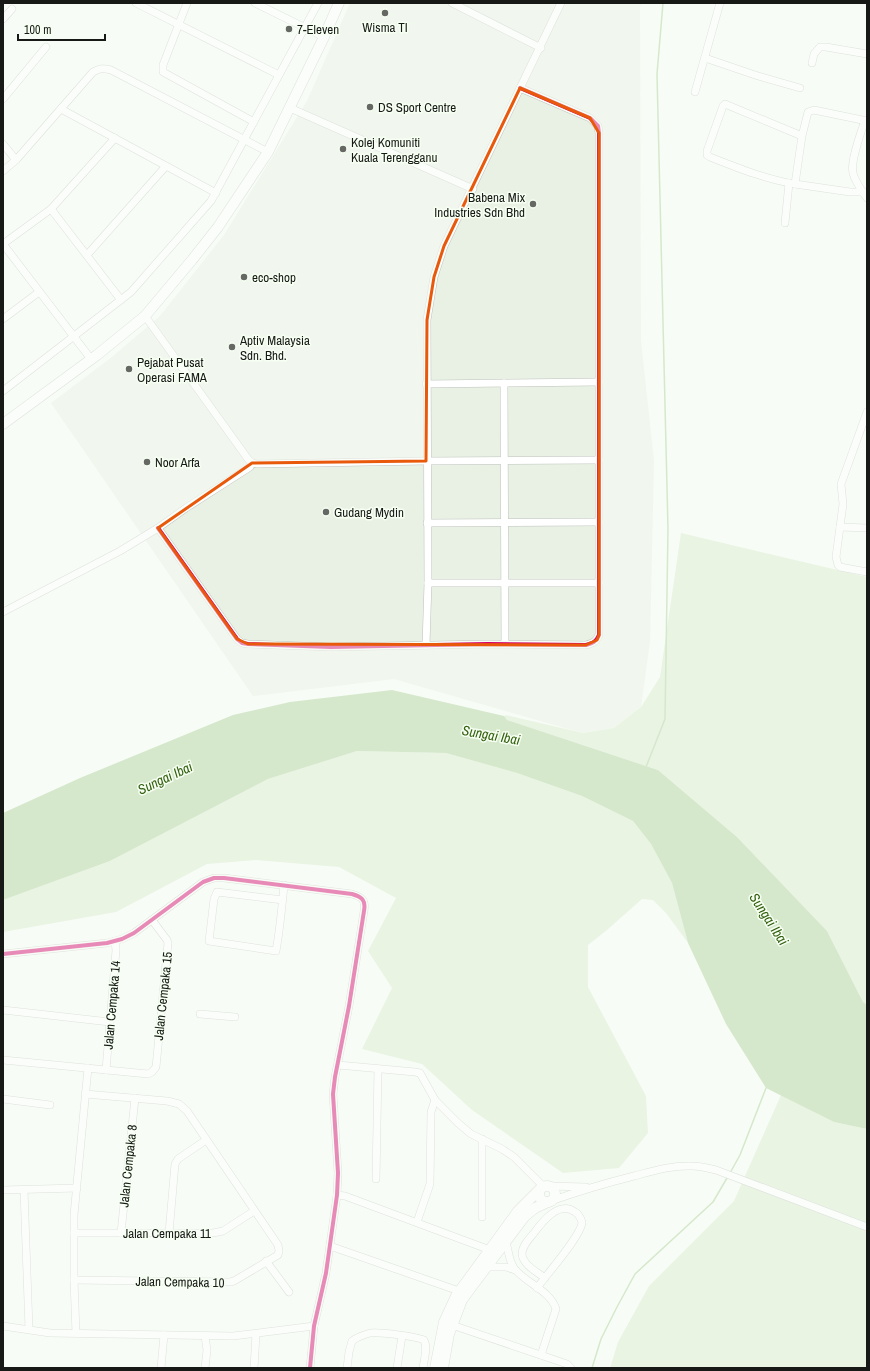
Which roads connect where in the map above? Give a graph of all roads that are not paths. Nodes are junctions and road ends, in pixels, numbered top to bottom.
1 (136, 3) edge
2 (187, 3) edge
3 (255, 3) edge
4 (318, 3) edge
5 (339, 3) edge
6 (452, 3) edge
7 (561, 3) edge
8 (720, 3) edge
9 (12, 10) dead end
10 (3, 19) edge
11 (179, 24) junction
12 (304, 28) junction
13 (324, 37) junction
14 (46, 47) dead end
15 (541, 48) junction
16 (867, 54) edge
17 (705, 58) junction
18 (812, 63) dead end
19 (280, 75) junction
20 (520, 88) junction
21 (800, 88) dead end
22 (695, 92) dead end
23 (3, 99) edge
24 (290, 108) junction
25 (61, 109) junction
26 (866, 120) edge
27 (254, 122) junction
28 (247, 135) junction
29 (802, 136) junction
30 (115, 138) junction
31 (3, 144) edge
32 (268, 152) junction
33 (16, 160) junction
34 (166, 166) junction
35 (3, 171) edge
36 (792, 183) junction
37 (473, 189) junction
38 (862, 192) junction
39 (216, 193) junction
40 (867, 198) edge
41 (51, 208) junction
42 (785, 222) dead end
43 (3, 244) edge
44 (87, 255) junction
45 (38, 292) junction
46 (121, 300) junction
47 (145, 316) junction
48 (3, 319) edge
49 (73, 337) junction
50 (91, 359) junction
51 (599, 382) junction
52 (504, 383) junction
53 (426, 384) junction
54 (3, 391) edge
55 (867, 412) edge
56 (3, 424) edge
57 (599, 460) junction
58 (426, 461) junction
59 (504, 461) junction
60 (252, 463) junction
61 (504, 522) junction
62 (599, 522) junction
63 (427, 523) junction
64 (840, 527) junction
65 (158, 528) junction
66 (867, 528) edge
67 (867, 572) edge
68 (428, 583) junction
69 (504, 583) junction
70 (599, 583) junction
71 (3, 612) edge
72 (505, 644) junction
73 (426, 645) junction
74 (284, 885) junction
75 (283, 900) junction
76 (152, 920) junction
77 (115, 941) junction
78 (3, 954) edge
79 (3, 1010) edge
80 (200, 1014) dead end
81 (235, 1017) dead end
82 (110, 1022) junction
83 (3, 1060) edge
84 (338, 1065) junction
85 (378, 1069) junction
86 (106, 1070) junction
87 (88, 1071) junction
88 (85, 1094) junction
89 (135, 1098) junction
90 (3, 1099) edge
91 (435, 1100) junction
92 (50, 1105) dead end
93 (206, 1140) junction
94 (482, 1140) junction
95 (376, 1179) dead end
96 (544, 1186) junction
97 (590, 1187) junction
98 (77, 1188) junction
99 (3, 1190) edge
100 (24, 1190) junction
101 (336, 1195) junction
102 (550, 1202) junction
103 (254, 1211) junction
104 (482, 1217) dead end
105 (417, 1222) junction
106 (867, 1227) edge
107 (74, 1233) junction
108 (121, 1233) junction
109 (169, 1233) junction
110 (506, 1241) junction
111 (330, 1246) junction
112 (490, 1250) junction
113 (266, 1261) junction
114 (486, 1268) junction
115 (515, 1270) junction
116 (544, 1278) junction
117 (74, 1280) junction
118 (537, 1288) junction
119 (459, 1291) junction
120 (289, 1292) dead end
121 (448, 1324) junction
122 (3, 1326) edge
123 (314, 1326) junction
124 (29, 1329) junction
125 (76, 1333) junction
126 (256, 1334) junction
127 (164, 1335) junction
128 (205, 1336) junction
129 (402, 1336) junction
130 (541, 1356) junction
131 (161, 1368) edge
132 (205, 1368) edge
133 (254, 1368) edge
134 (310, 1368) edge
135 (346, 1368) edge
136 (397, 1368) edge
137 (423, 1368) edge
138 (435, 1368) edge
139 (443, 1368) edge
140 (571, 1368) edge

1 - 11 street
2 - 11 street
3 - 12 street
4 - 12 street
5 - 13 street
6 - 15 street
7 - 15 street
8 - 17 street
9 - 10 street
11 - 19 street
11 - 27 street
12 - 13 street
12 - 19 street
13 - 24 street
14 - 23 street
15 - 20 street
16 - 18 street
17 - 21 street
17 - 22 street
19 - 27 street
20 - 37 street
20 - 51 street
24 - 32 street
24 - 37 street
25 - 28 street
25 - 30 street
25 - 33 street
26 - 29 street
26 - 38 street
27 - 28 street
28 - 32 street
28 - 39 street
29 - 36 street
29 - 36 street
30 - 34 street
30 - 41 street
31 - 33 street
32 - 47 street
33 - 35 street
34 - 39 street
34 - 44 street
36 - 38 street
36 - 42 street
37 - 53 street
38 - 40 street
39 - 46 street
41 - 43 street
41 - 44 street
43 - 45 street
44 - 46 street
45 - 48 street
45 - 49 street
46 - 49 street
47 - 50 street
47 - 60 street
49 - 50 street
49 - 54 street
50 - 56 street
51 - 52 street
51 - 57 street
52 - 53 street
52 - 59 street
53 - 58 street
55 - 64 street
57 - 59 street
57 - 62 street
58 - 59 street
58 - 60 street
58 - 63 street
59 - 61 street
60 - 65 street
61 - 62 street
61 - 63 street
61 - 69 street
62 - 70 street
63 - 68 street
64 - 66 street
64 - 67 street
65 - 71 street
65 - 73 street
68 - 69 street
68 - 73 street
69 - 70 street
69 - 72 street
70 - 72 street
72 - 73 street
74 - 75 street
74 - 76 street
74 - 84 street
75 - 75 street
76 - 77 street
76 - 86 street, Jalan Cempaka 15
77 - 78 street
77 - 82 street, Jalan Cempaka 14
79 - 82 street
80 - 81 street
82 - 86 street, Jalan Cempaka 14
83 - 87 street
84 - 85 street
84 - 101 street
85 - 91 street
85 - 95 street
86 - 87 street
87 - 88 street
88 - 89 street
88 - 98 street
89 - 93 street
89 - 108 street, Jalan Cempaka 8
90 - 92 street
91 - 94 street
91 - 105 street
93 - 103 street
93 - 109 street
94 - 96 street
94 - 104 street
96 - 97 street
96 - 102 street
96 - 112 street
97 - 102 street
97 - 106 street
98 - 100 street
98 - 107 street
99 - 100 street
100 - 124 street
101 - 105 street
101 - 111 street
102 - 110 street
103 - 109 street, Jalan Cempaka 11
103 - 113 street, Jalan Cempaka 10
105 - 112 street
107 - 108 street, Jalan Cempaka 11
107 - 117 street
108 - 109 street, Jalan Cempaka 11
110 - 114 street
110 - 115 street
111 - 119 street
111 - 123 street
112 - 119 street
113 - 117 street, Jalan Cempaka 10
113 - 120 street
114 - 115 street
114 - 121 street
115 - 118 street
116 - 116 street
116 - 118 street
117 - 125 street
118 - 130 street
119 - 121 street
121 - 130 street
121 - 138 street
121 - 139 street
122 - 124 street
123 - 126 street
123 - 134 street
124 - 125 street
125 - 127 street
126 - 128 street
126 - 133 street
127 - 128 street
127 - 131 street
128 - 132 street
129 - 135 street
129 - 136 street
129 - 137 street
130 - 140 street

